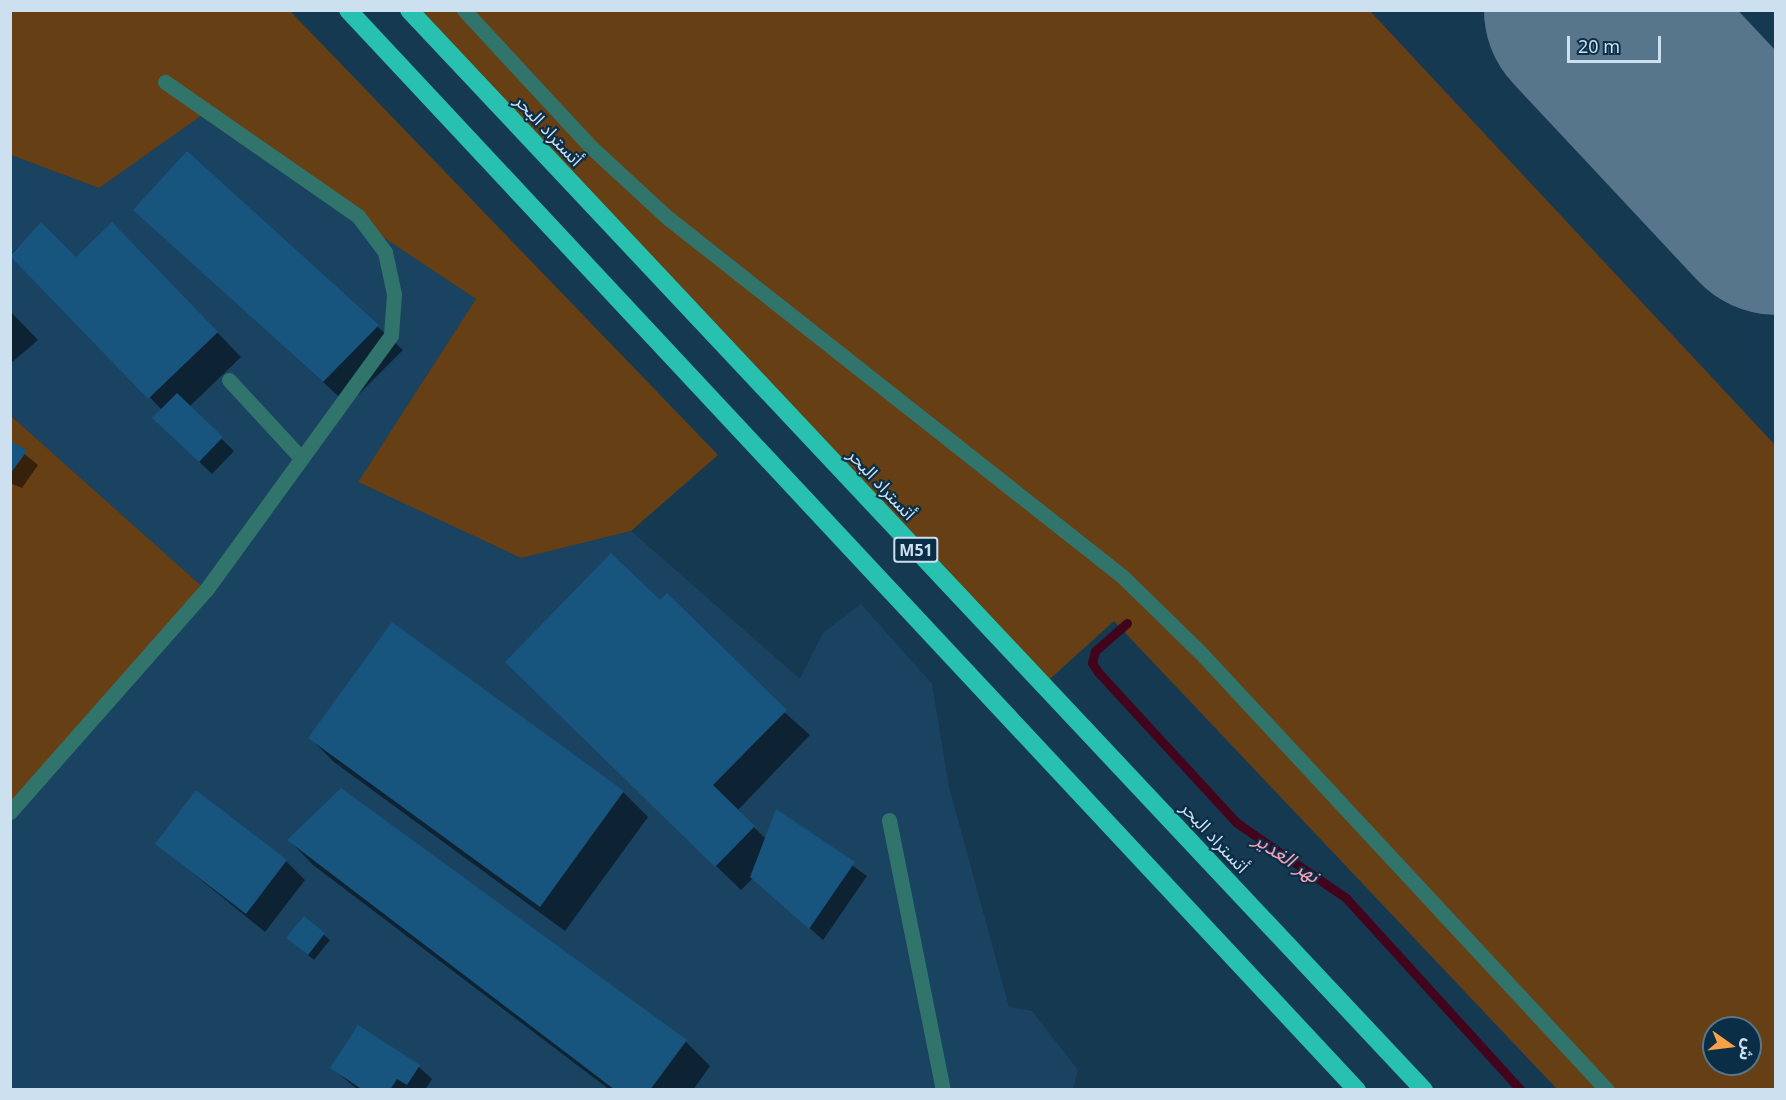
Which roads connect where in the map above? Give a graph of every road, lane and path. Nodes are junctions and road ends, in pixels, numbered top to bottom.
1 (348, 10) edge
2 (409, 10) edge
3 (464, 10) edge
4 (165, 82) dead end
5 (229, 380) dead end
6 (301, 458) junction
7 (10, 812) edge
8 (889, 820) dead end
9 (943, 1089) edge
10 (1357, 1089) edge
11 (1424, 1089) edge
12 (1606, 1089) edge

1 - 10 highway, M51
2 - 11 highway, أتستراد البحر / M51
3 - 12 lane
4 - 6 lane
5 - 6 lane
6 - 7 lane
8 - 9 lane

